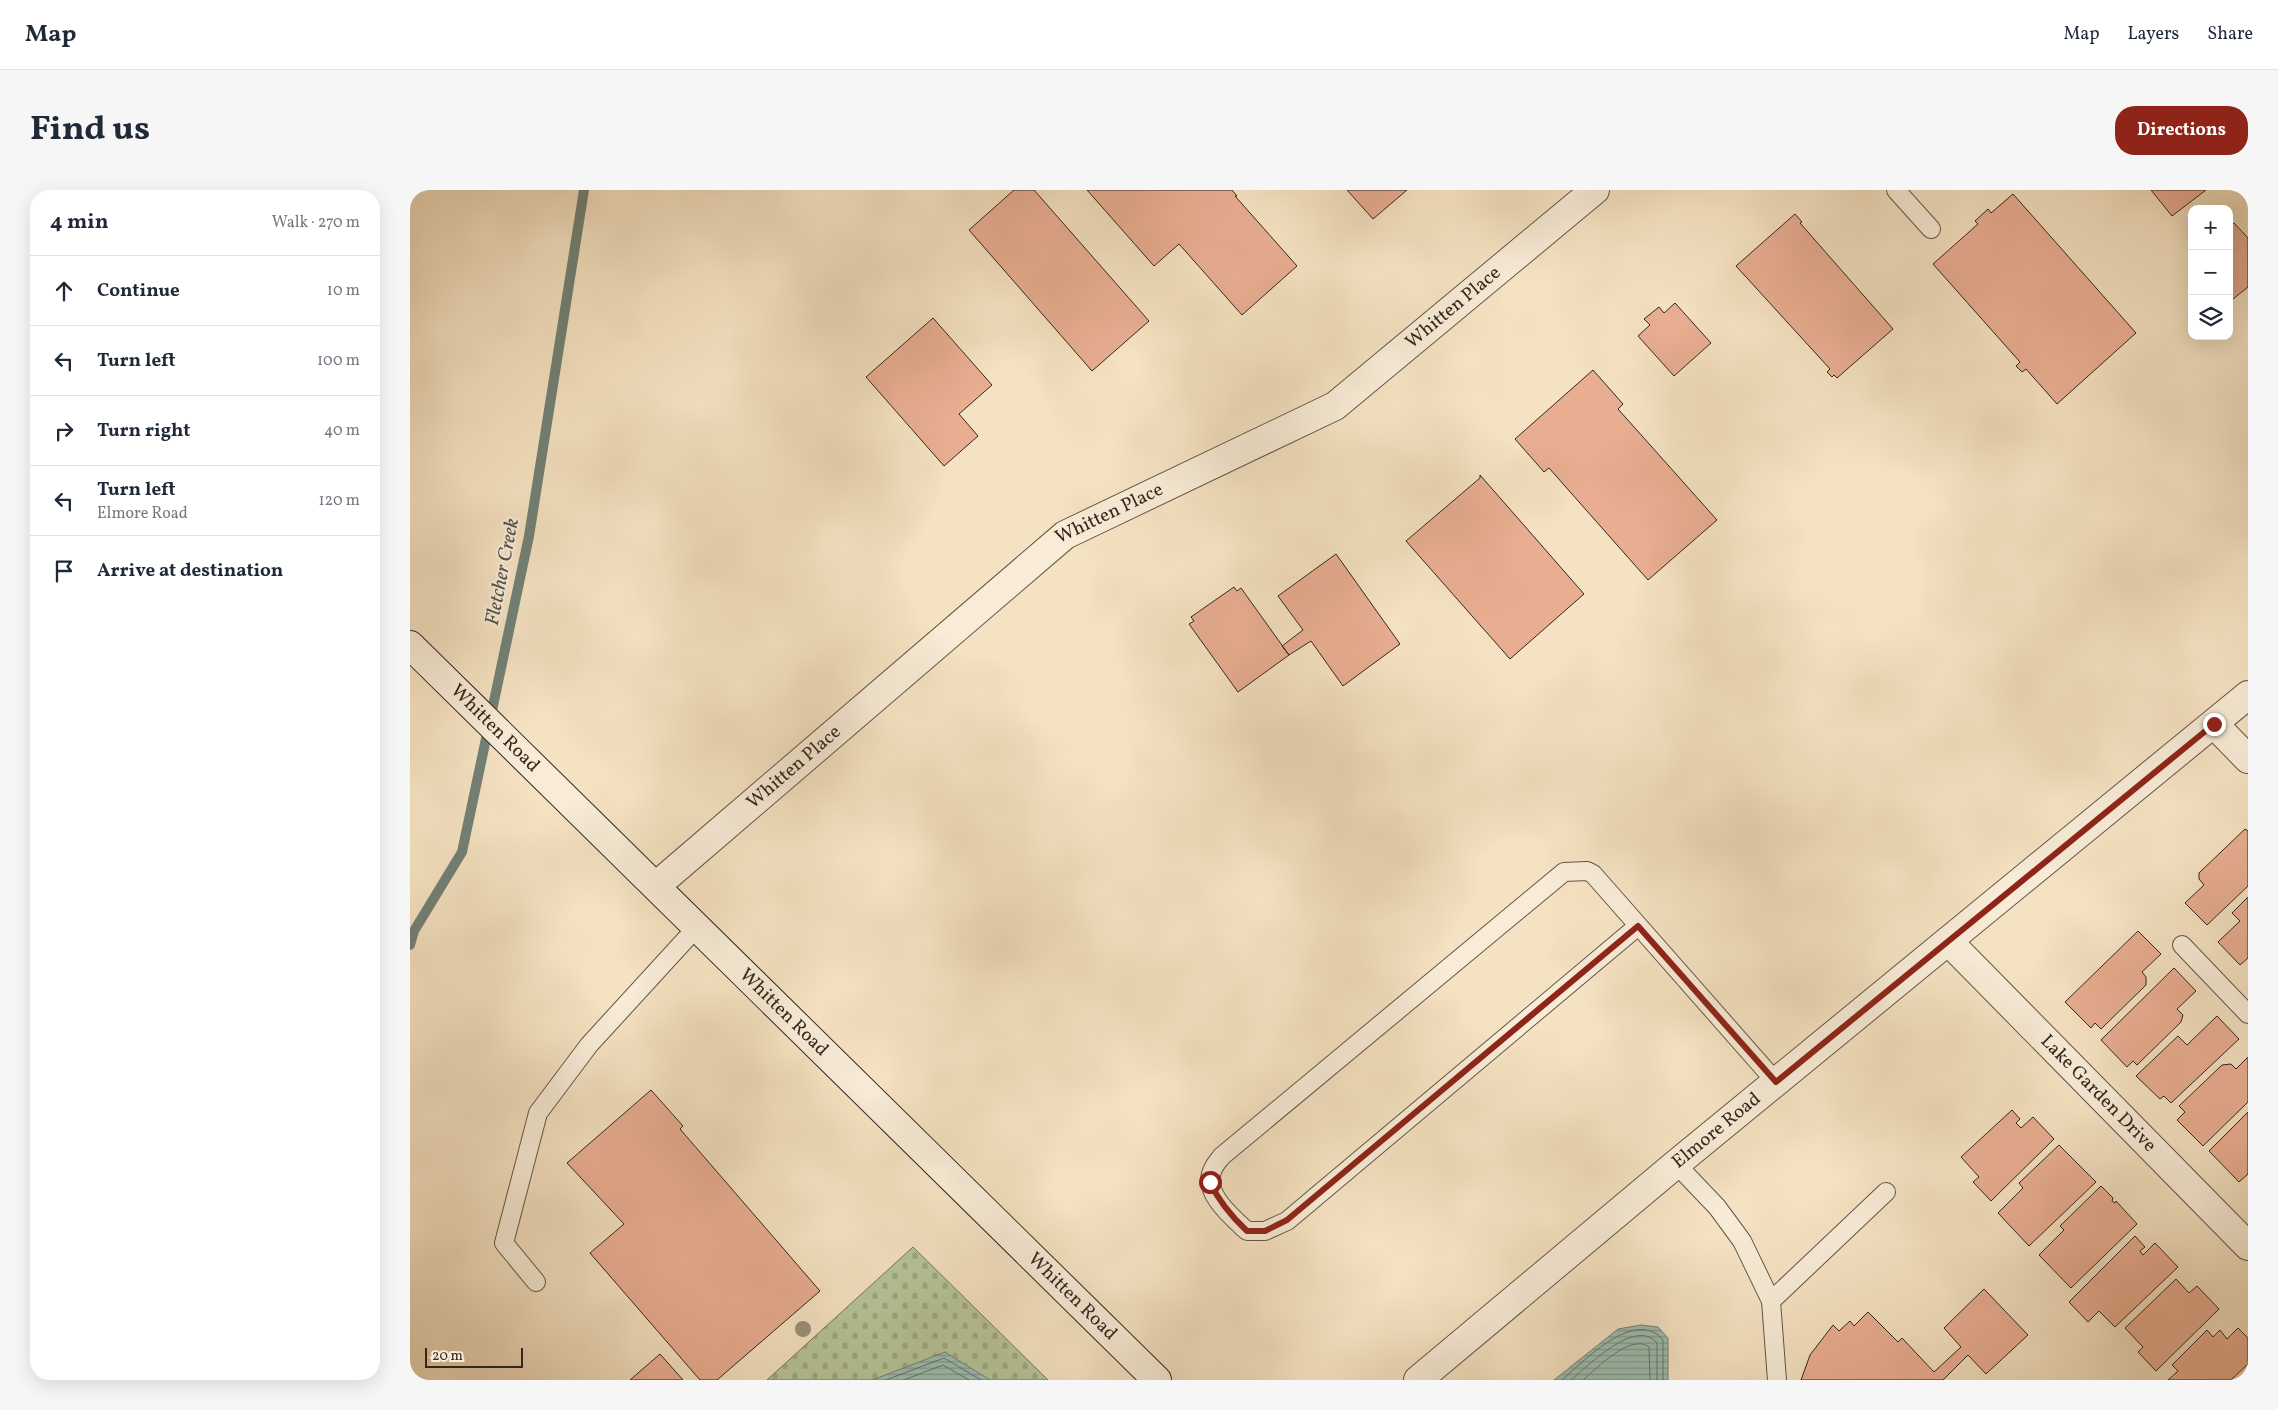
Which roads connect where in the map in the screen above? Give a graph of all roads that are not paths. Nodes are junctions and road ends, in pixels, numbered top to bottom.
1 (1594, 190) edge
2 (1896, 190) edge
3 (1931, 229) dead end
4 (410, 645) edge
5 (2248, 695) edge
6 (2214, 724) junction
7 (2248, 759) edge
8 (656, 886) junction
9 (1638, 926) junction
10 (698, 927) junction
11 (1948, 941) junction
12 (2182, 945) dead end
13 (2248, 1014) edge
14 (1776, 1082) junction
15 (1676, 1164) junction
16 (1886, 1192) dead end
17 (2248, 1246) edge
18 (536, 1282) dead end
19 (1771, 1301) junction
20 (1158, 1380) edge
21 (1418, 1380) edge
22 (1777, 1380) edge

1 - 8 street, Whitten Place
2 - 3 lane
4 - 8 street, Whitten Road
5 - 6 street, Elmore Road
6 - 7 street
6 - 11 street, Elmore Road
8 - 10 street, Whitten Road
9 - 9 lane
9 - 14 lane
10 - 18 lane
10 - 20 street, Whitten Road
11 - 14 street, Elmore Road
11 - 17 street, Lake Garden Drive
12 - 13 lane
14 - 15 street, Elmore Road
15 - 19 lane
15 - 21 street, Elmore Road
16 - 19 lane
19 - 22 lane

